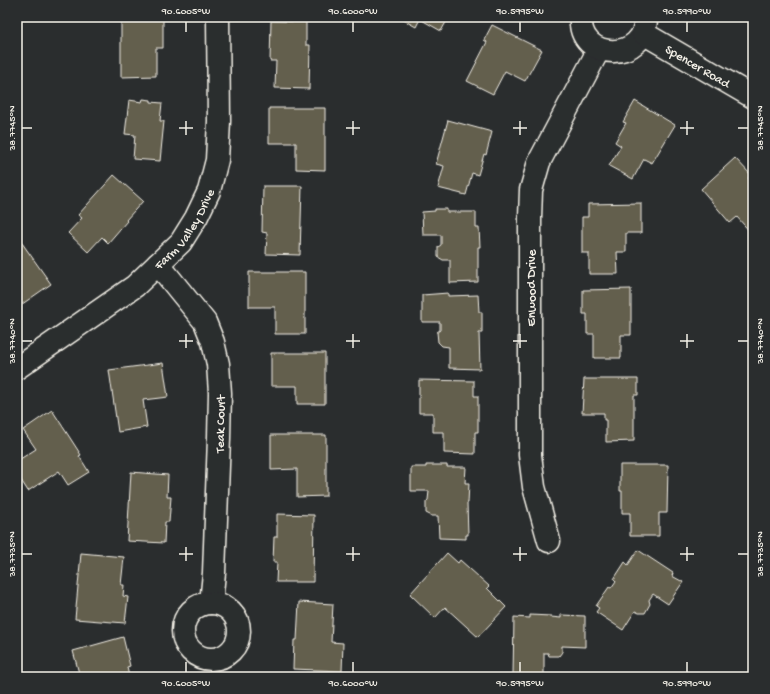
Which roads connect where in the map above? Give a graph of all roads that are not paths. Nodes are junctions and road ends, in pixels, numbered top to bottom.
1 (218, 17) edge
2 (581, 17) edge
3 (644, 25) edge
4 (599, 49) junction
5 (753, 97) edge
6 (158, 264) junction
7 (17, 368) edge
8 (549, 541) dead end
9 (211, 603) dead end

1 - 6 street, Farm Valley Drive
2 - 4 street
3 - 4 street
3 - 5 street, Spencer Road
4 - 8 street, Enwood Drive
6 - 7 street, Farm Valley Drive
6 - 9 street, Teak Court

